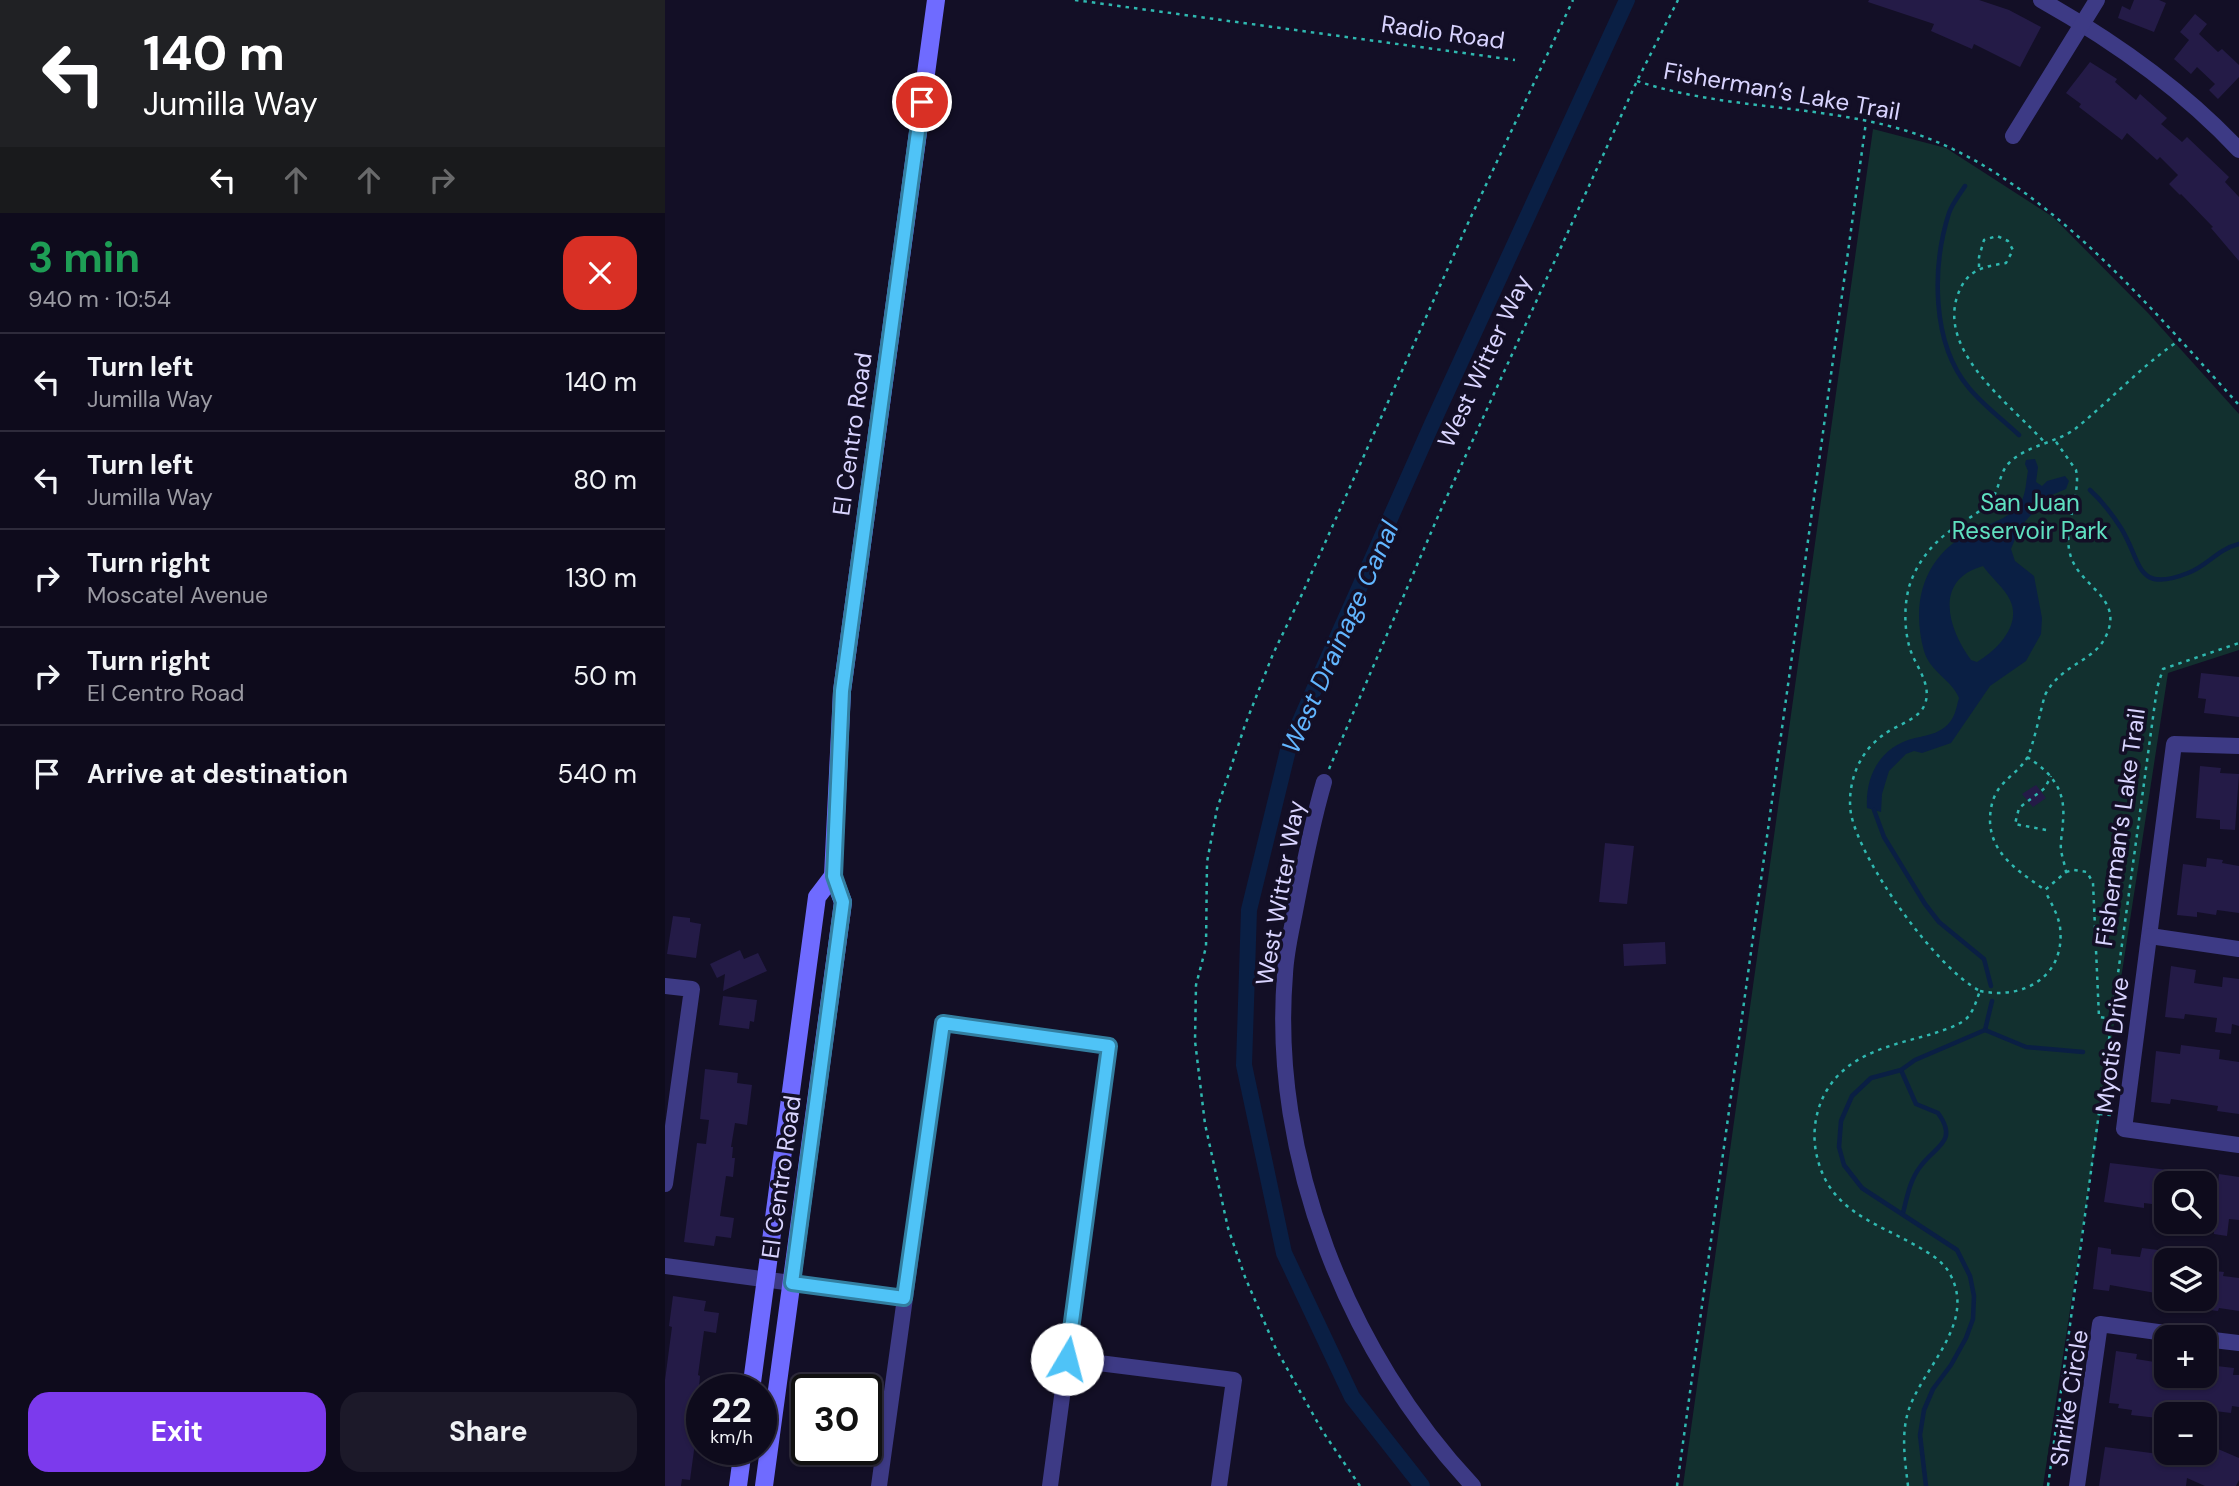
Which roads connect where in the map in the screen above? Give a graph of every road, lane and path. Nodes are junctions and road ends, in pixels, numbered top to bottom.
1 (936, 0) edge
2 (1075, 0) edge
3 (1573, 0) edge
4 (1678, 0) edge
5 (2041, 0) edge
6 (2097, 0) edge
7 (2083, 24) junction
8 (1515, 60) dead end
9 (1637, 81) junction
10 (1866, 121) junction
11 (2013, 136) dead end
12 (2239, 150) edge
13 (1979, 267) junction
14 (2180, 340) junction
15 (2239, 405) edge
16 (2054, 439) junction
17 (2045, 443) junction
18 (2239, 643) edge
19 (2239, 746) edge
20 (2027, 757) junction
21 (2051, 776) junction
22 (1324, 782) joint
23 (2046, 830) dead end
24 (2066, 872) junction
25 (834, 876) junction
26 (2045, 890) junction
27 (2150, 936) junction
28 (2239, 949) edge
29 (665, 986) edge
30 (1980, 991) junction
31 (2112, 1019) junction
32 (2099, 1114) junction
33 (2108, 1115) dead end
34 (2239, 1145) edge
35 (665, 1184) edge
36 (665, 1266) edge
37 (766, 1279) junction
38 (792, 1283) junction
39 (904, 1298) junction
40 (2154, 1331) edge
41 (2217, 1340) edge
42 (2239, 1343) edge
43 (1067, 1359) junction
44 (753, 1374) edge
45 (740, 1465) edge
46 (737, 1486) edge
47 (764, 1486) edge
48 (879, 1486) edge
49 (1050, 1486) edge
50 (1219, 1486) edge
51 (1360, 1486) edge
52 (1473, 1486) edge
53 (1677, 1486) edge
54 (1908, 1486) edge
55 (2048, 1486) edge
56 (2077, 1486) edge

1 - 25 main road, El Centro Road
2 - 8 path, Radio Road
3 - 51 path
4 - 9 path, West Witter Way
5 - 7 street
6 - 7 street
7 - 11 street
7 - 12 street
9 - 10 path, Fisherman’s Lake Trail
9 - 22 path, West Witter Way
10 - 14 path, Fisherman’s Lake Trail
10 - 53 path
13 - 13 path
13 - 17 path
14 - 15 path, Fisherman’s Lake Trail
14 - 16 path
16 - 17 path
16 - 20 path
17 - 30 path
18 - 31 path, Fisherman’s Lake Trail
19 - 27 street
20 - 21 path
20 - 26 path
21 - 23 path
21 - 24 path
22 - 52 street, West Witter Way
24 - 26 path
24 - 31 path
25 - 37 main road, El Centro Road
25 - 38 main road, El Centro Road
26 - 30 path
27 - 28 street
27 - 34 street, Myotis Drive
29 - 35 street
30 - 54 path
31 - 32 path, Fisherman’s Lake Trail
32 - 33 path
32 - 55 path, Fisherman’s Lake Trail
36 - 37 street
37 - 38 street
37 - 44 main road, El Centro Road
38 - 39 street
38 - 47 main road, El Centro Road
39 - 43 street
39 - 48 street
40 - 56 street, Shrike Circle
41 - 42 street
43 - 49 street
43 - 50 street
45 - 46 main road

